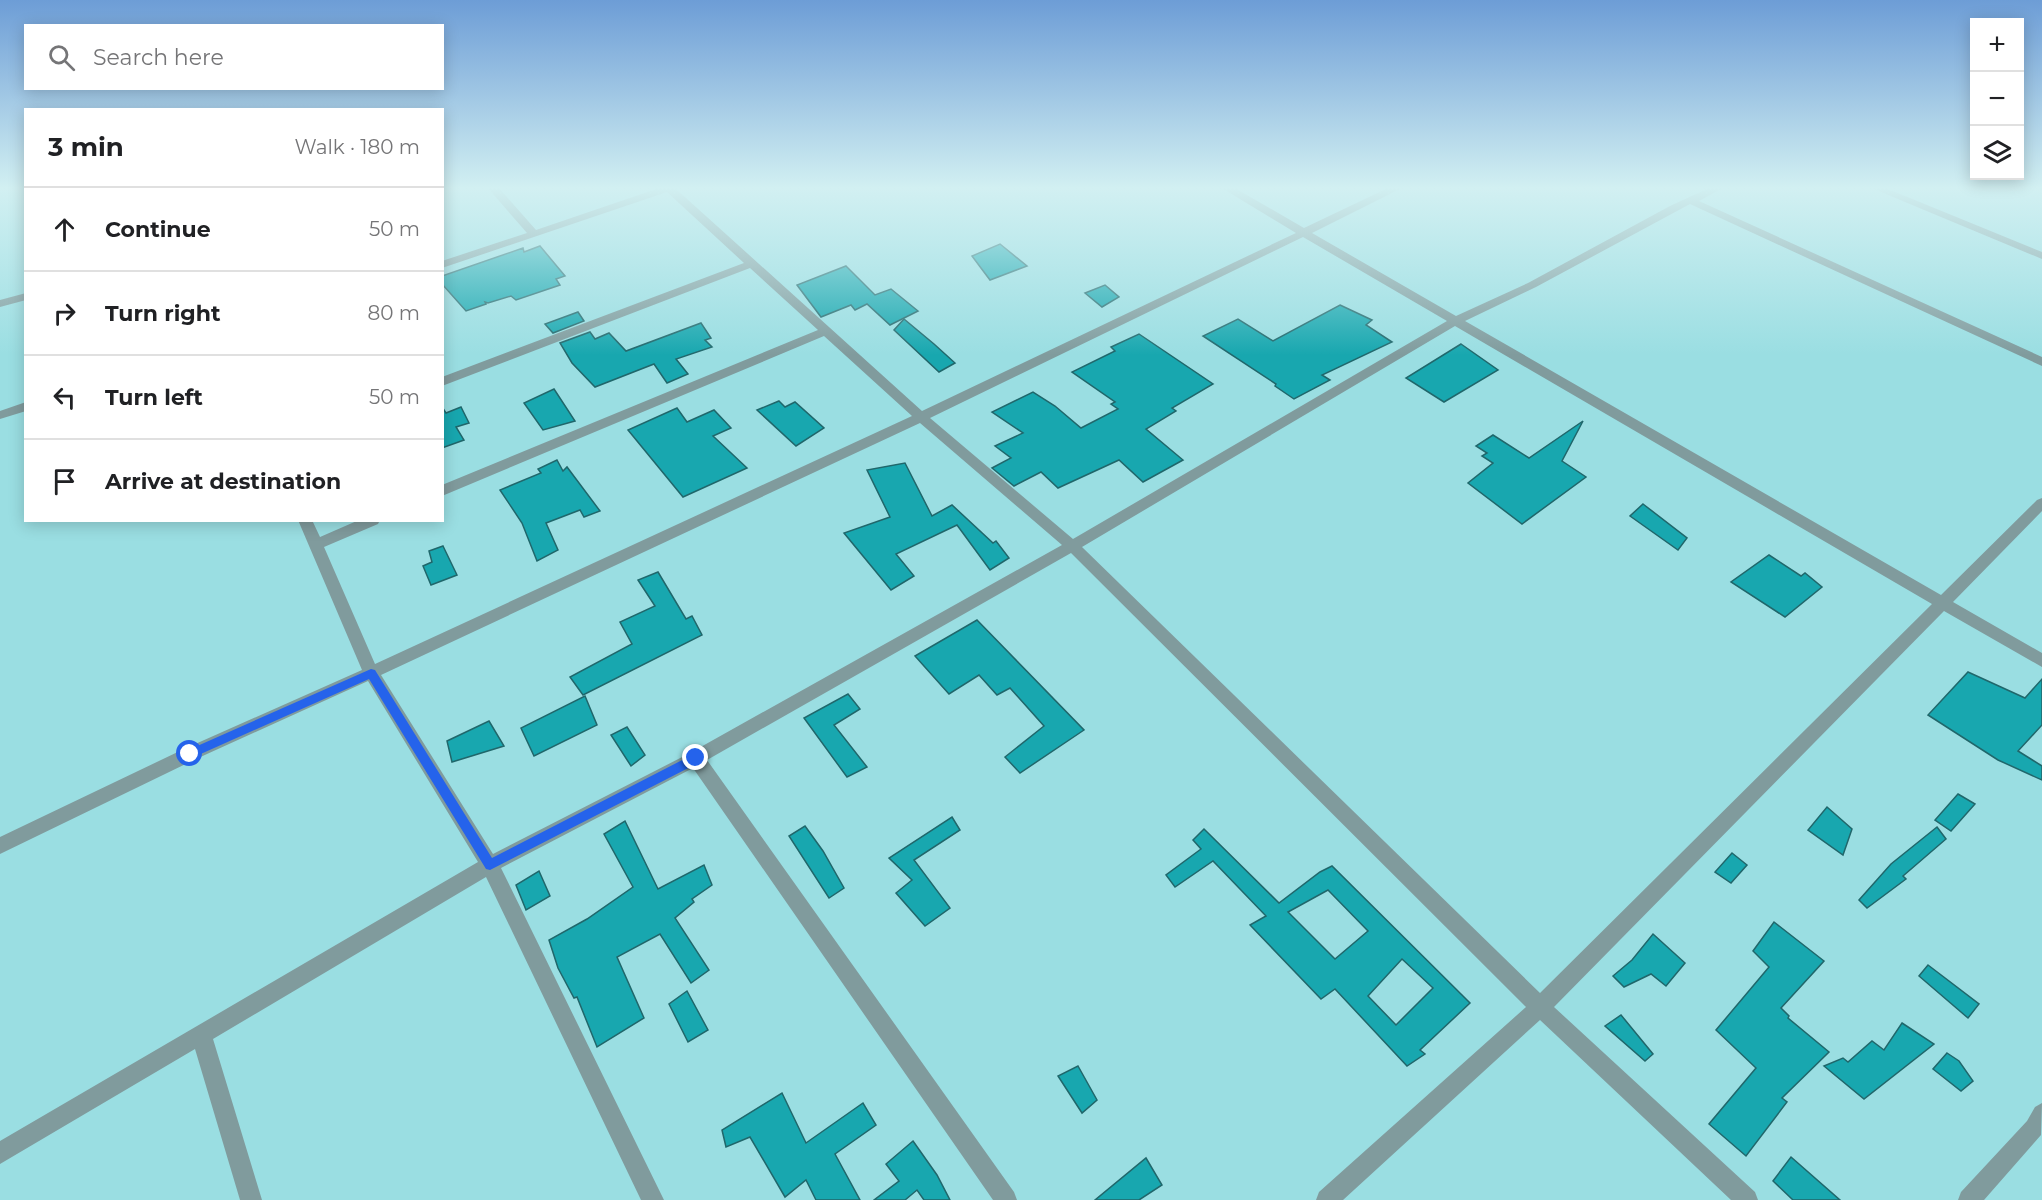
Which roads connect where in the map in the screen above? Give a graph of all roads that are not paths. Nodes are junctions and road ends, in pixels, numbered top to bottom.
1 (507, 243) edge
2 (729, 243) edge
3 (1279, 243) edge
4 (1321, 243) edge
5 (1609, 243) edge
6 (1782, 243) edge
7 (2010, 243) edge
8 (2042, 256) edge
9 (444, 264) edge
10 (752, 264) junction
11 (24, 297) edge
12 (0, 304) edge
13 (1455, 321) junction
14 (826, 331) junction
15 (2042, 362) edge
16 (444, 381) edge
17 (24, 407) edge
18 (0, 415) edge
19 (921, 417) junction
20 (444, 490) edge
21 (2042, 503) edge
22 (305, 522) edge
23 (368, 522) edge
24 (315, 545) junction
25 (1072, 546) junction
26 (1941, 603) junction
27 (2042, 661) edge
28 (371, 673) junction
29 (696, 758) junction
30 (0, 846) edge
31 (490, 865) junction
32 (1540, 1007) junction
33 (201, 1034) junction
34 (2039, 1126) edge
35 (0, 1153) edge
36 (251, 1200) edge
37 (653, 1200) edge
38 (1006, 1200) edge
39 (1327, 1200) edge
40 (1747, 1200) edge
41 (1969, 1200) edge

1 - 9 street
2 - 10 street
3 - 19 street
4 - 13 street
5 - 13 street
6 - 15 street
7 - 8 street
10 - 14 street
10 - 16 street
11 - 12 street
13 - 25 street
13 - 26 street
14 - 19 street
14 - 20 street
17 - 18 street
19 - 25 street
19 - 28 street
21 - 26 street
22 - 24 street
23 - 24 street
24 - 28 street
25 - 29 street
25 - 32 street
26 - 27 street
26 - 32 street
28 - 30 street
28 - 31 street
29 - 31 street
29 - 38 street
31 - 33 street
31 - 37 street
32 - 39 street
32 - 40 street
33 - 35 street
33 - 36 street
34 - 41 street

